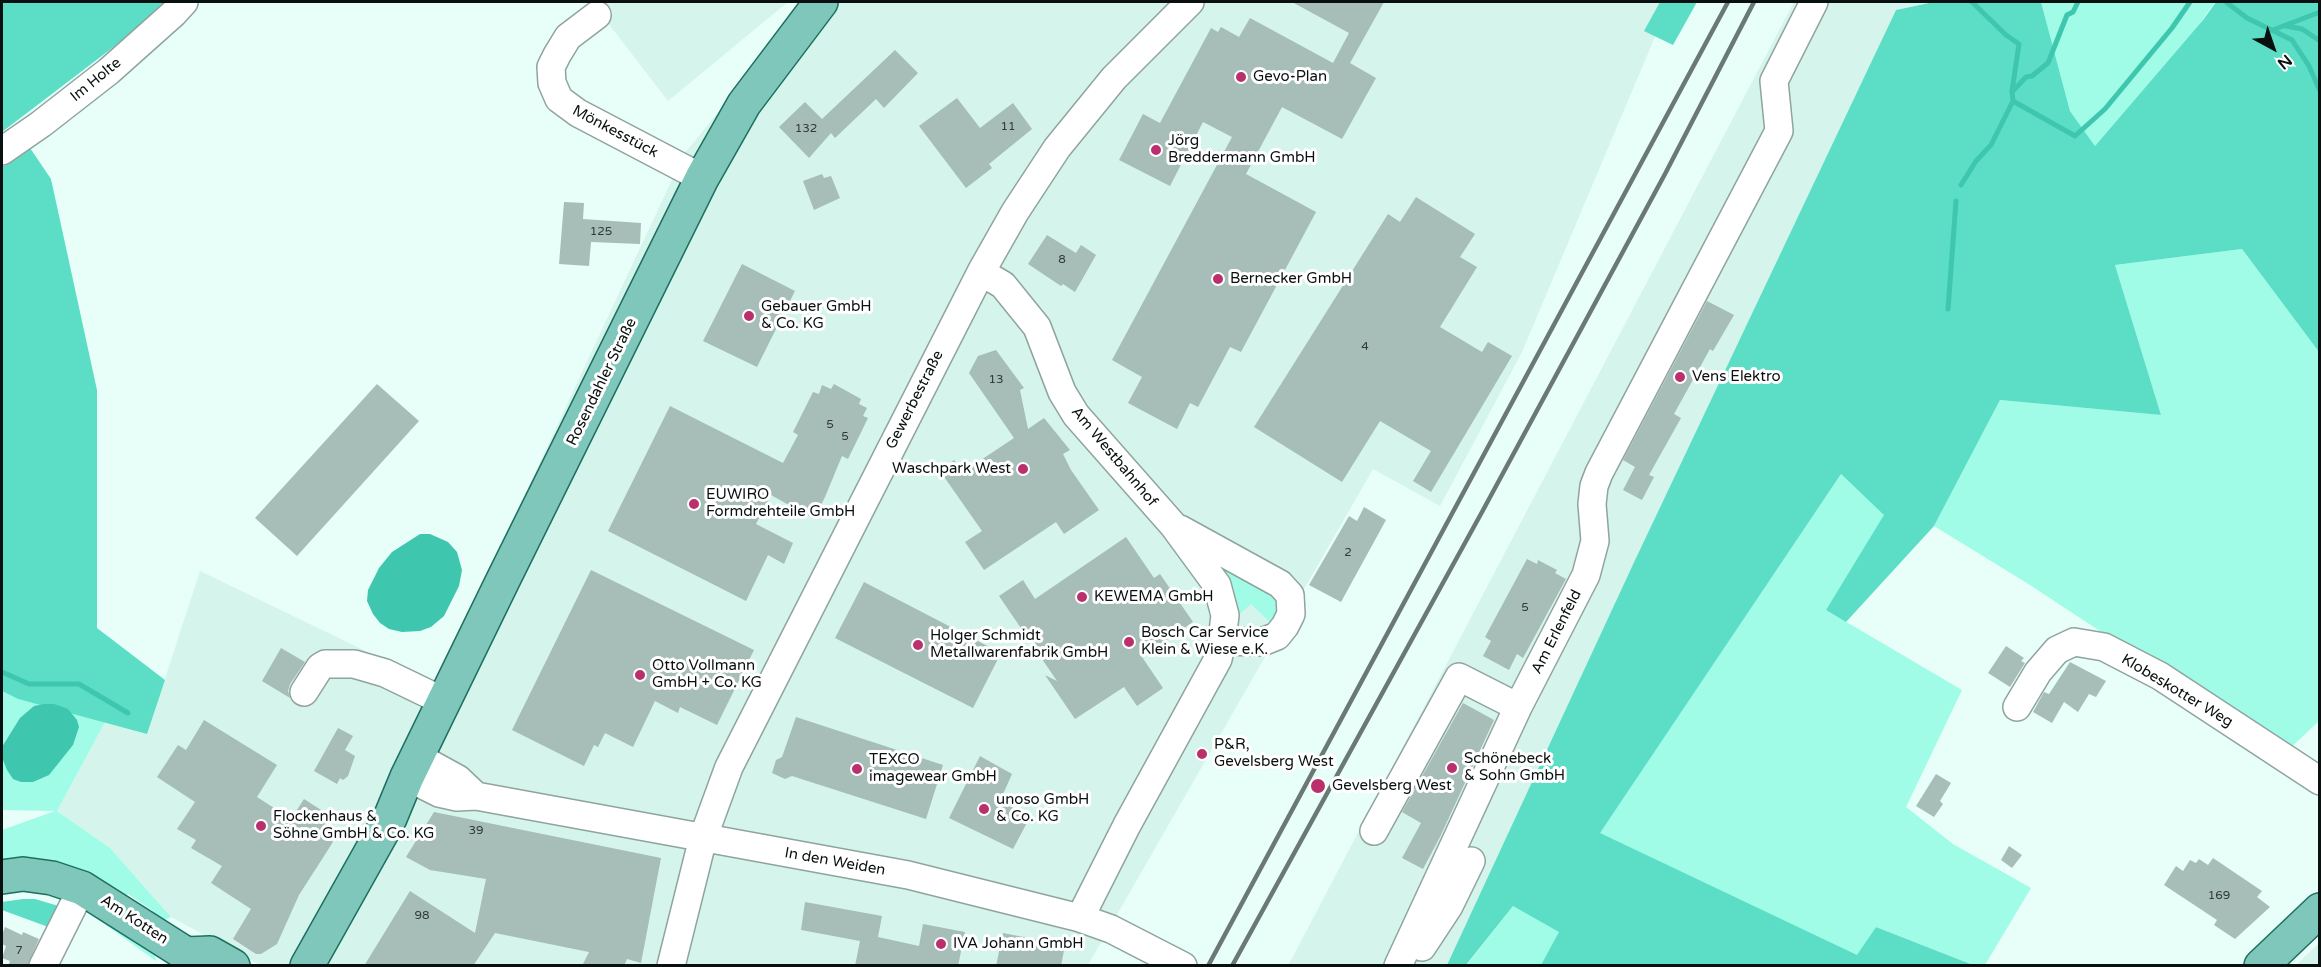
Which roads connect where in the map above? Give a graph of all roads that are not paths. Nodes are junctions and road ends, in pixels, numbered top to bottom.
1 (184, 2) edge
2 (821, 2) edge
3 (1190, 2) edge
4 (1814, 2) edge
5 (597, 15) dead end
6 (2, 151) edge
7 (702, 178) junction
8 (981, 273) junction
9 (1173, 525) junction
10 (1222, 641) junction
11 (304, 692) dead end
12 (445, 702) junction
13 (1518, 707) junction
14 (2017, 707) dead end
15 (412, 767) junction
16 (2319, 781) edge
17 (1374, 831) dead end
18 (704, 837) junction
19 (1471, 861) dead end
20 (2, 877) edge
21 (81, 888) junction
22 (2319, 910) edge
23 (1080, 918) junction
24 (191, 960) edge
25 (43, 966) edge
26 (233, 966) edge
27 (289, 966) edge
28 (307, 966) edge
29 (672, 966) edge
30 (1183, 966) edge
31 (1398, 966) edge
32 (1410, 966) edge
33 (2260, 966) edge

1 - 6 street, Im Holte
2 - 7 main road, Rosendahler Straße
3 - 8 street, Gewerbestraße
4 - 13 street, Am Erlenfeld
5 - 7 street, Mönkesstück
7 - 12 main road, Rosendahler Straße
8 - 9 street, Am Westbahnhof
8 - 18 street, Gewerbestraße
9 - 10 street, Am Westbahnhof
9 - 10 street, Am Westbahnhof
10 - 23 street, Am Westbahnhof
11 - 12 street
12 - 15 main road, Rosendahler Straße
13 - 17 street
13 - 31 street, Am Erlenfeld
14 - 16 street, Klobeskotter Weg
15 - 18 street, In den Weiden
15 - 27 main road, Rosendahler Straße
15 - 28 main road, Rosendahler Straße
18 - 23 street, In den Weiden
18 - 29 street, Gewerbestraße
19 - 32 street
20 - 21 main road, Am Kotten
21 - 24 main road, Am Kotten
21 - 25 street, Am Kotten
22 - 33 main road
23 - 30 street, In den Weiden
24 - 26 main road, Am Kotten

